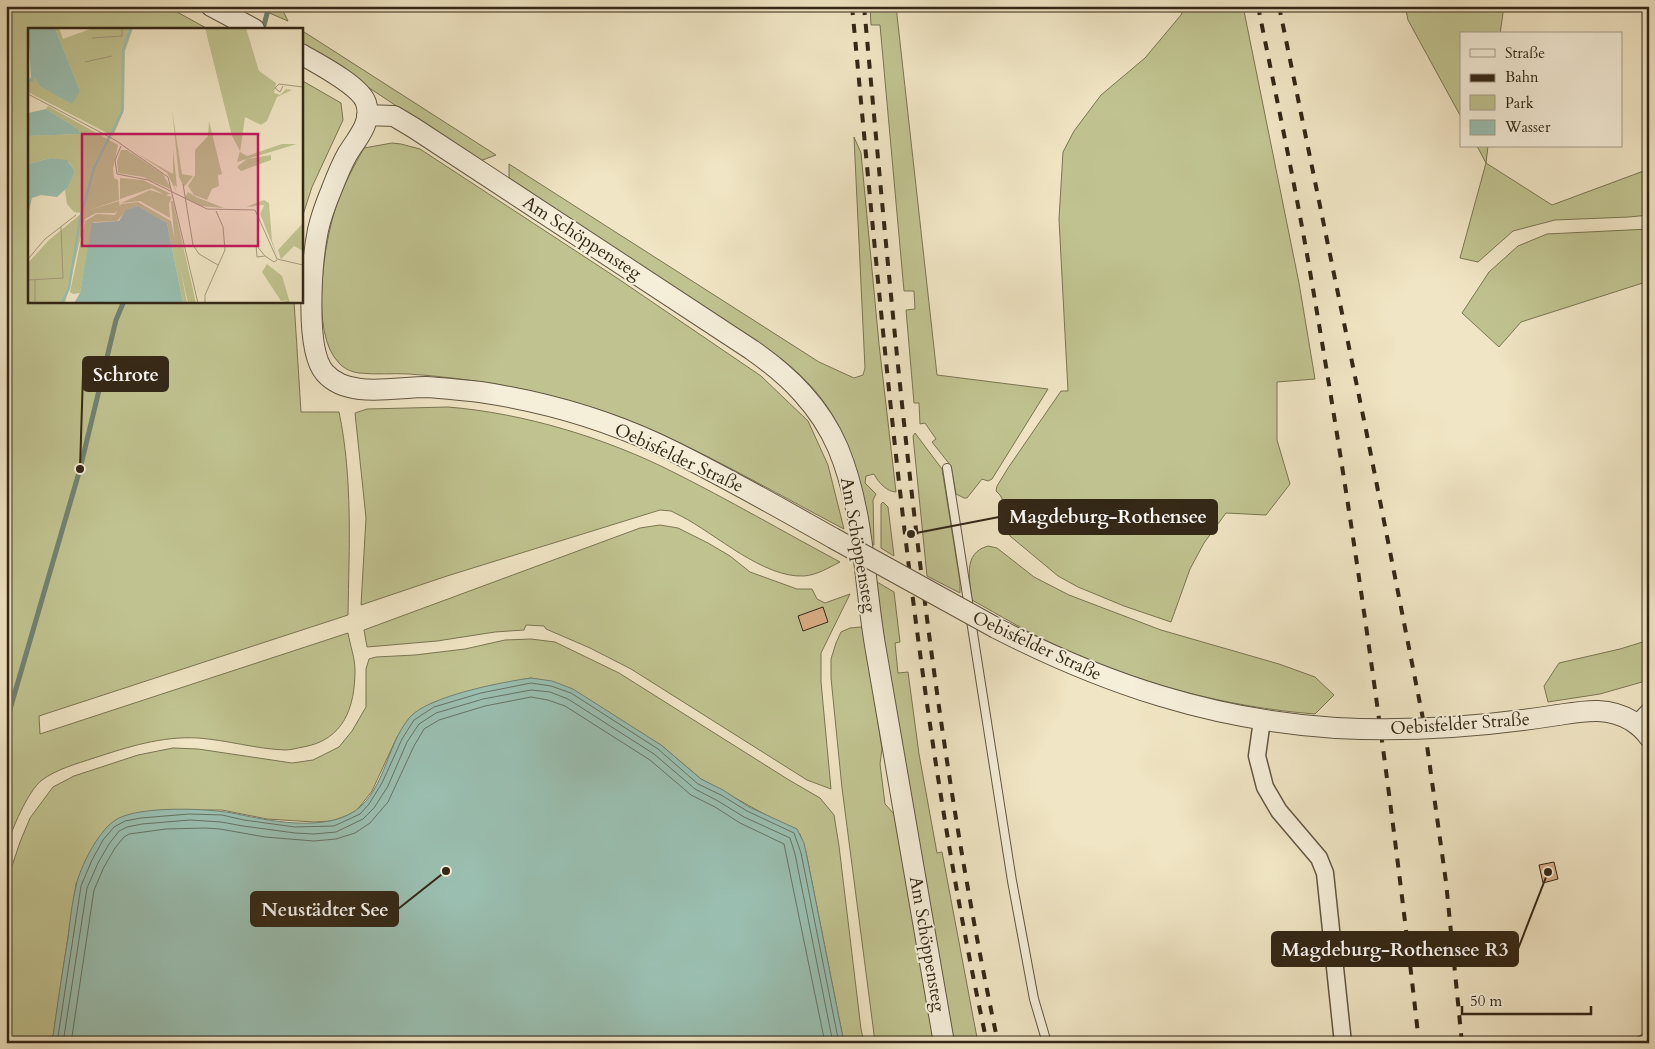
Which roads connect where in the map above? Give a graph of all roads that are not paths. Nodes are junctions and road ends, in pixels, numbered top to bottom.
1 (211, 6) edge
2 (248, 25) edge
3 (302, 55) edge
4 (368, 115) junction
5 (947, 468) dead end
6 (1649, 705) edge
7 (1262, 720) junction
8 (1633, 722) junction
9 (1649, 738) edge
10 (1649, 1036) edge
11 (944, 1043) edge
12 (1047, 1043) edge
13 (1343, 1043) edge
14 (1636, 1043) edge

1 - 2 street
3 - 4 street
4 - 7 street, Oebisfelder Straße, bridge
4 - 11 street, Am Schöppensteg
5 - 12 lane
6 - 8 lane
7 - 8 street, Oebisfelder Straße, bridge
7 - 13 street
8 - 9 street, Oebisfelder Straße
10 - 14 lane

